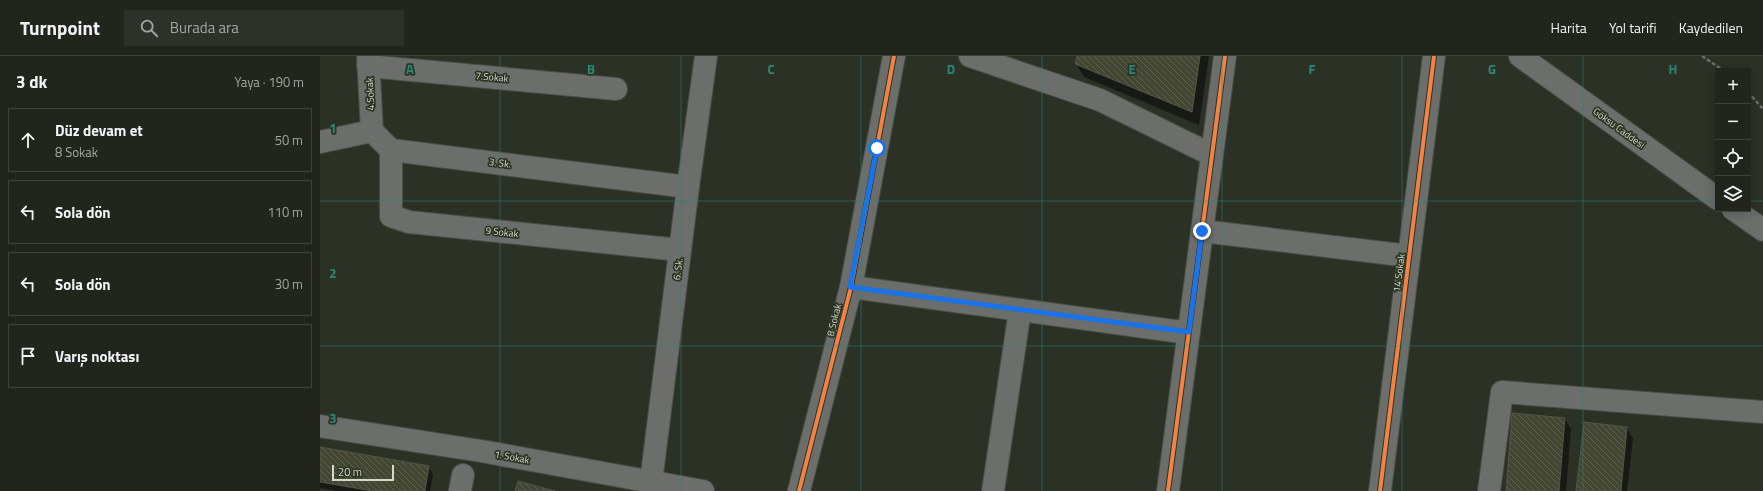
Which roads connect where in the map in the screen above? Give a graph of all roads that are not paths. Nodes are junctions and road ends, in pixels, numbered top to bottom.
1 (706, 56) edge
2 (894, 56) edge
3 (970, 56) edge
4 (1225, 56) edge
5 (1434, 56) edge
6 (1520, 56) edge
7 (368, 61) edge
8 (616, 89) dead end
9 (372, 131) junction
10 (320, 142) edge
11 (390, 150) junction
12 (1212, 155) junction
13 (688, 187) junction
14 (1715, 197) edge
15 (1737, 212) edge
16 (1763, 230) edge
17 (1202, 231) junction
18 (680, 250) junction
19 (1409, 256) junction
20 (850, 287) junction
21 (1020, 310) junction
22 (1189, 332) junction
23 (1763, 412) edge
24 (320, 426) edge
25 (650, 482) junction
26 (703, 491) edge
27 (799, 491) edge
28 (993, 491) edge
29 (1168, 491) edge
30 (1380, 491) edge
31 (1489, 491) edge

1 - 13 street, 6. Sk.
2 - 20 street, 8 Sokak
3 - 12 street
4 - 12 street
5 - 19 street, 14 Sokak
6 - 14 street, Göksu Caddesi
7 - 8 street, 7.Sokak
7 - 9 street, 4.Sokak
9 - 10 street
9 - 11 street
11 - 13 street, 3. Sk.
11 - 18 street, 9 Sokak
12 - 17 street
13 - 18 street, 6. Sk.
15 - 16 street
17 - 19 street
17 - 22 street
18 - 25 street, 6. Sk.
19 - 30 street, 14 Sokak
20 - 21 street
20 - 27 street, 8 Sokak
21 - 22 street
21 - 28 street
22 - 29 street
23 - 31 street
24 - 25 street, 1. Sokak
25 - 26 street, 1. Sokak

